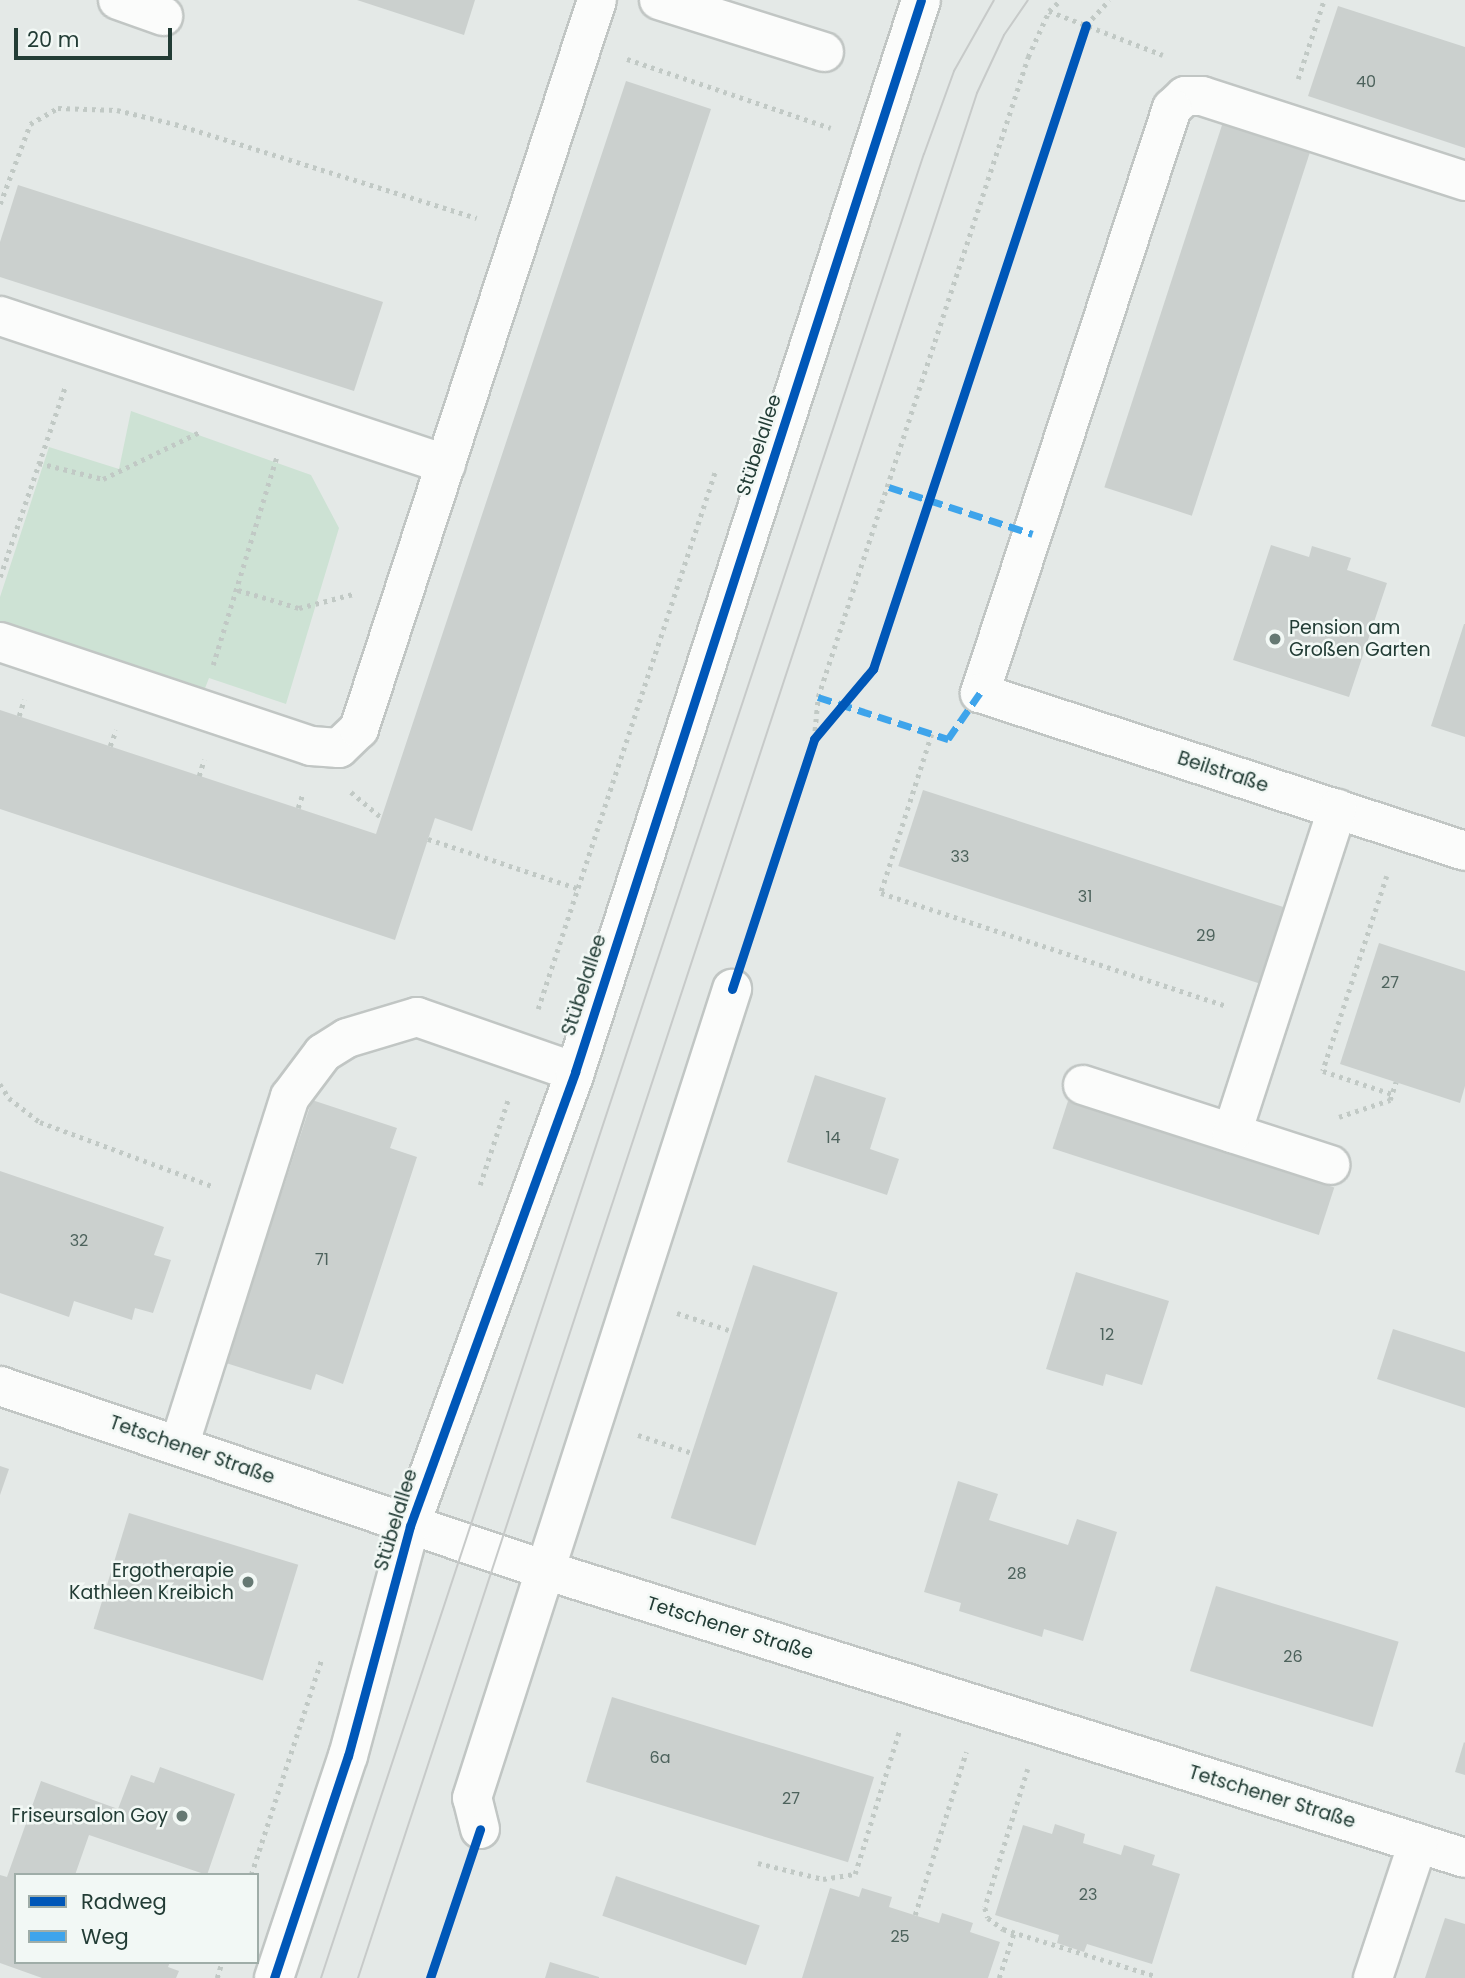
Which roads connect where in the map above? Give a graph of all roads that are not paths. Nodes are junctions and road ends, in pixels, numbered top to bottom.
1 (118, 0) edge
2 (597, 0) edge
3 (659, 0) edge
4 (921, 0) edge
5 (163, 16) dead end
6 (824, 52) dead end
7 (1465, 181) edge
8 (0, 316) edge
9 (446, 464) junction
10 (0, 642) edge
11 (1336, 809) junction
12 (1465, 851) edge
13 (733, 989) dead end
14 (575, 1072) junction
15 (1083, 1085) dead end
16 (1232, 1133) junction
17 (1322, 1163) road end
18 (0, 1386) edge
19 (180, 1443) junction
20 (410, 1527) junction
21 (545, 1570) junction
22 (481, 1829) dead end
23 (1418, 1843) junction
24 (1465, 1858) edge
25 (274, 1978) edge
26 (1373, 1978) edge

1 - 5 street
2 - 9 street
3 - 6 street
4 - 14 street, Stübelallee
7 - 11 street, Beilstraße
8 - 9 street
9 - 10 street
11 - 12 street, Beilstraße
11 - 16 street
13 - 21 street
14 - 19 street
14 - 20 street, Stübelallee
15 - 16 street
16 - 17 street
18 - 19 street, Tetschener Straße
19 - 20 street, Tetschener Straße
20 - 21 street, Tetschener Straße
20 - 25 street, Stübelallee
21 - 22 street
21 - 23 street, Tetschener Straße
23 - 24 street, Tetschener Straße
23 - 26 street

